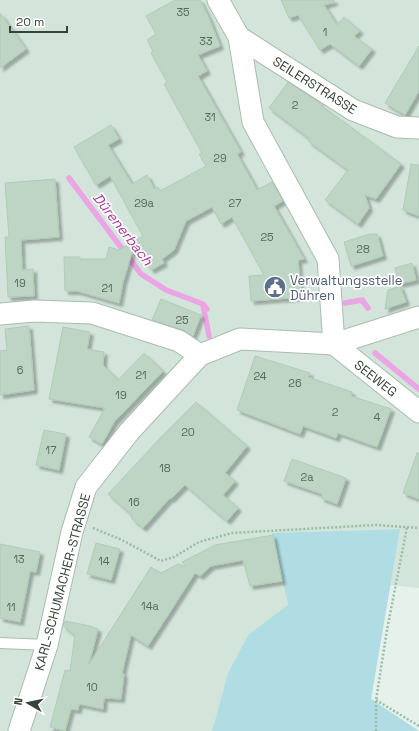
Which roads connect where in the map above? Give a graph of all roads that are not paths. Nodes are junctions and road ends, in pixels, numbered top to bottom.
1 (218, 0) edge
2 (239, 37) junction
3 (419, 128) edge
4 (0, 314) edge
5 (419, 317) edge
6 (334, 344) junction
7 (200, 355) junction
8 (419, 412) edge
9 (0, 643) edge
10 (47, 645) junction
11 (19, 731) edge

1 - 2 street
2 - 3 street, SEILERSTRASSE
2 - 6 street
4 - 7 street
5 - 6 street
6 - 7 street, KARL-SCHUMACHER-STRASSE
6 - 8 street, SEEWEG
7 - 10 street, KARL-SCHUMACHER-STRASSE
9 - 10 lane
10 - 11 street, KARL-SCHUMACHER-STRASSE

